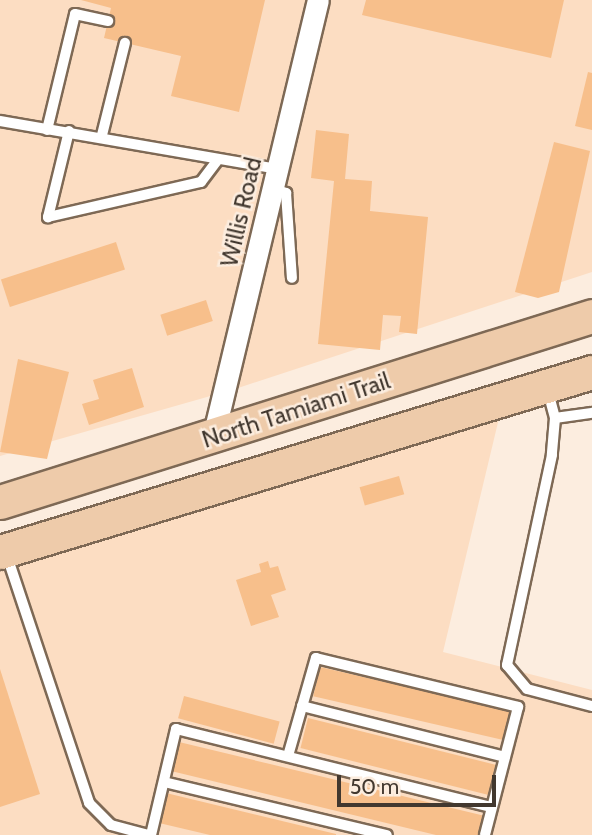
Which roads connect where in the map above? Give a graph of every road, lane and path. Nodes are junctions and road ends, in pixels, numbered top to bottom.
1 (318, 0) edge
2 (108, 21) dead end
3 (125, 43) dead end
4 (0, 121) edge
5 (47, 130) junction
6 (69, 131) junction
7 (102, 135) junction
8 (217, 160) junction
9 (276, 179) junction
10 (292, 278) dead end
11 (592, 316) edge
12 (592, 372) edge
13 (547, 385) junction
14 (592, 413) edge
15 (555, 418) junction
16 (214, 437) junction
17 (0, 502) edge
18 (154, 508) junction
19 (3, 552) edge
20 (592, 692) edge
21 (591, 705) edge
22 (302, 706) junction
23 (288, 756) junction
24 (505, 757) junction
25 (164, 782) junction
26 (492, 807) junction
27 (149, 835) edge
28 (387, 835) edge
29 (485, 835) edge

1 - 9 street, Willis Road
2 - 5 lane
3 - 7 lane
4 - 5 lane
5 - 6 lane
6 - 7 lane
6 - 8 lane
7 - 8 lane
8 - 9 lane
9 - 10 lane
9 - 16 street, Willis Road
11 - 16 main road, North Tamiami Trail
12 - 13 main road, North Tamiami Trail
13 - 15 lane
13 - 18 main road, North Tamiami Trail
14 - 15 lane
15 - 21 lane
16 - 17 main road, North Tamiami Trail
16 - 18 main road
18 - 19 main road, North Tamiami Trail
19 - 27 lane
20 - 21 lane
22 - 23 lane
22 - 24 lane
22 - 24 lane
23 - 25 lane
23 - 26 lane
24 - 26 lane
25 - 27 lane
25 - 28 lane
26 - 29 lane

